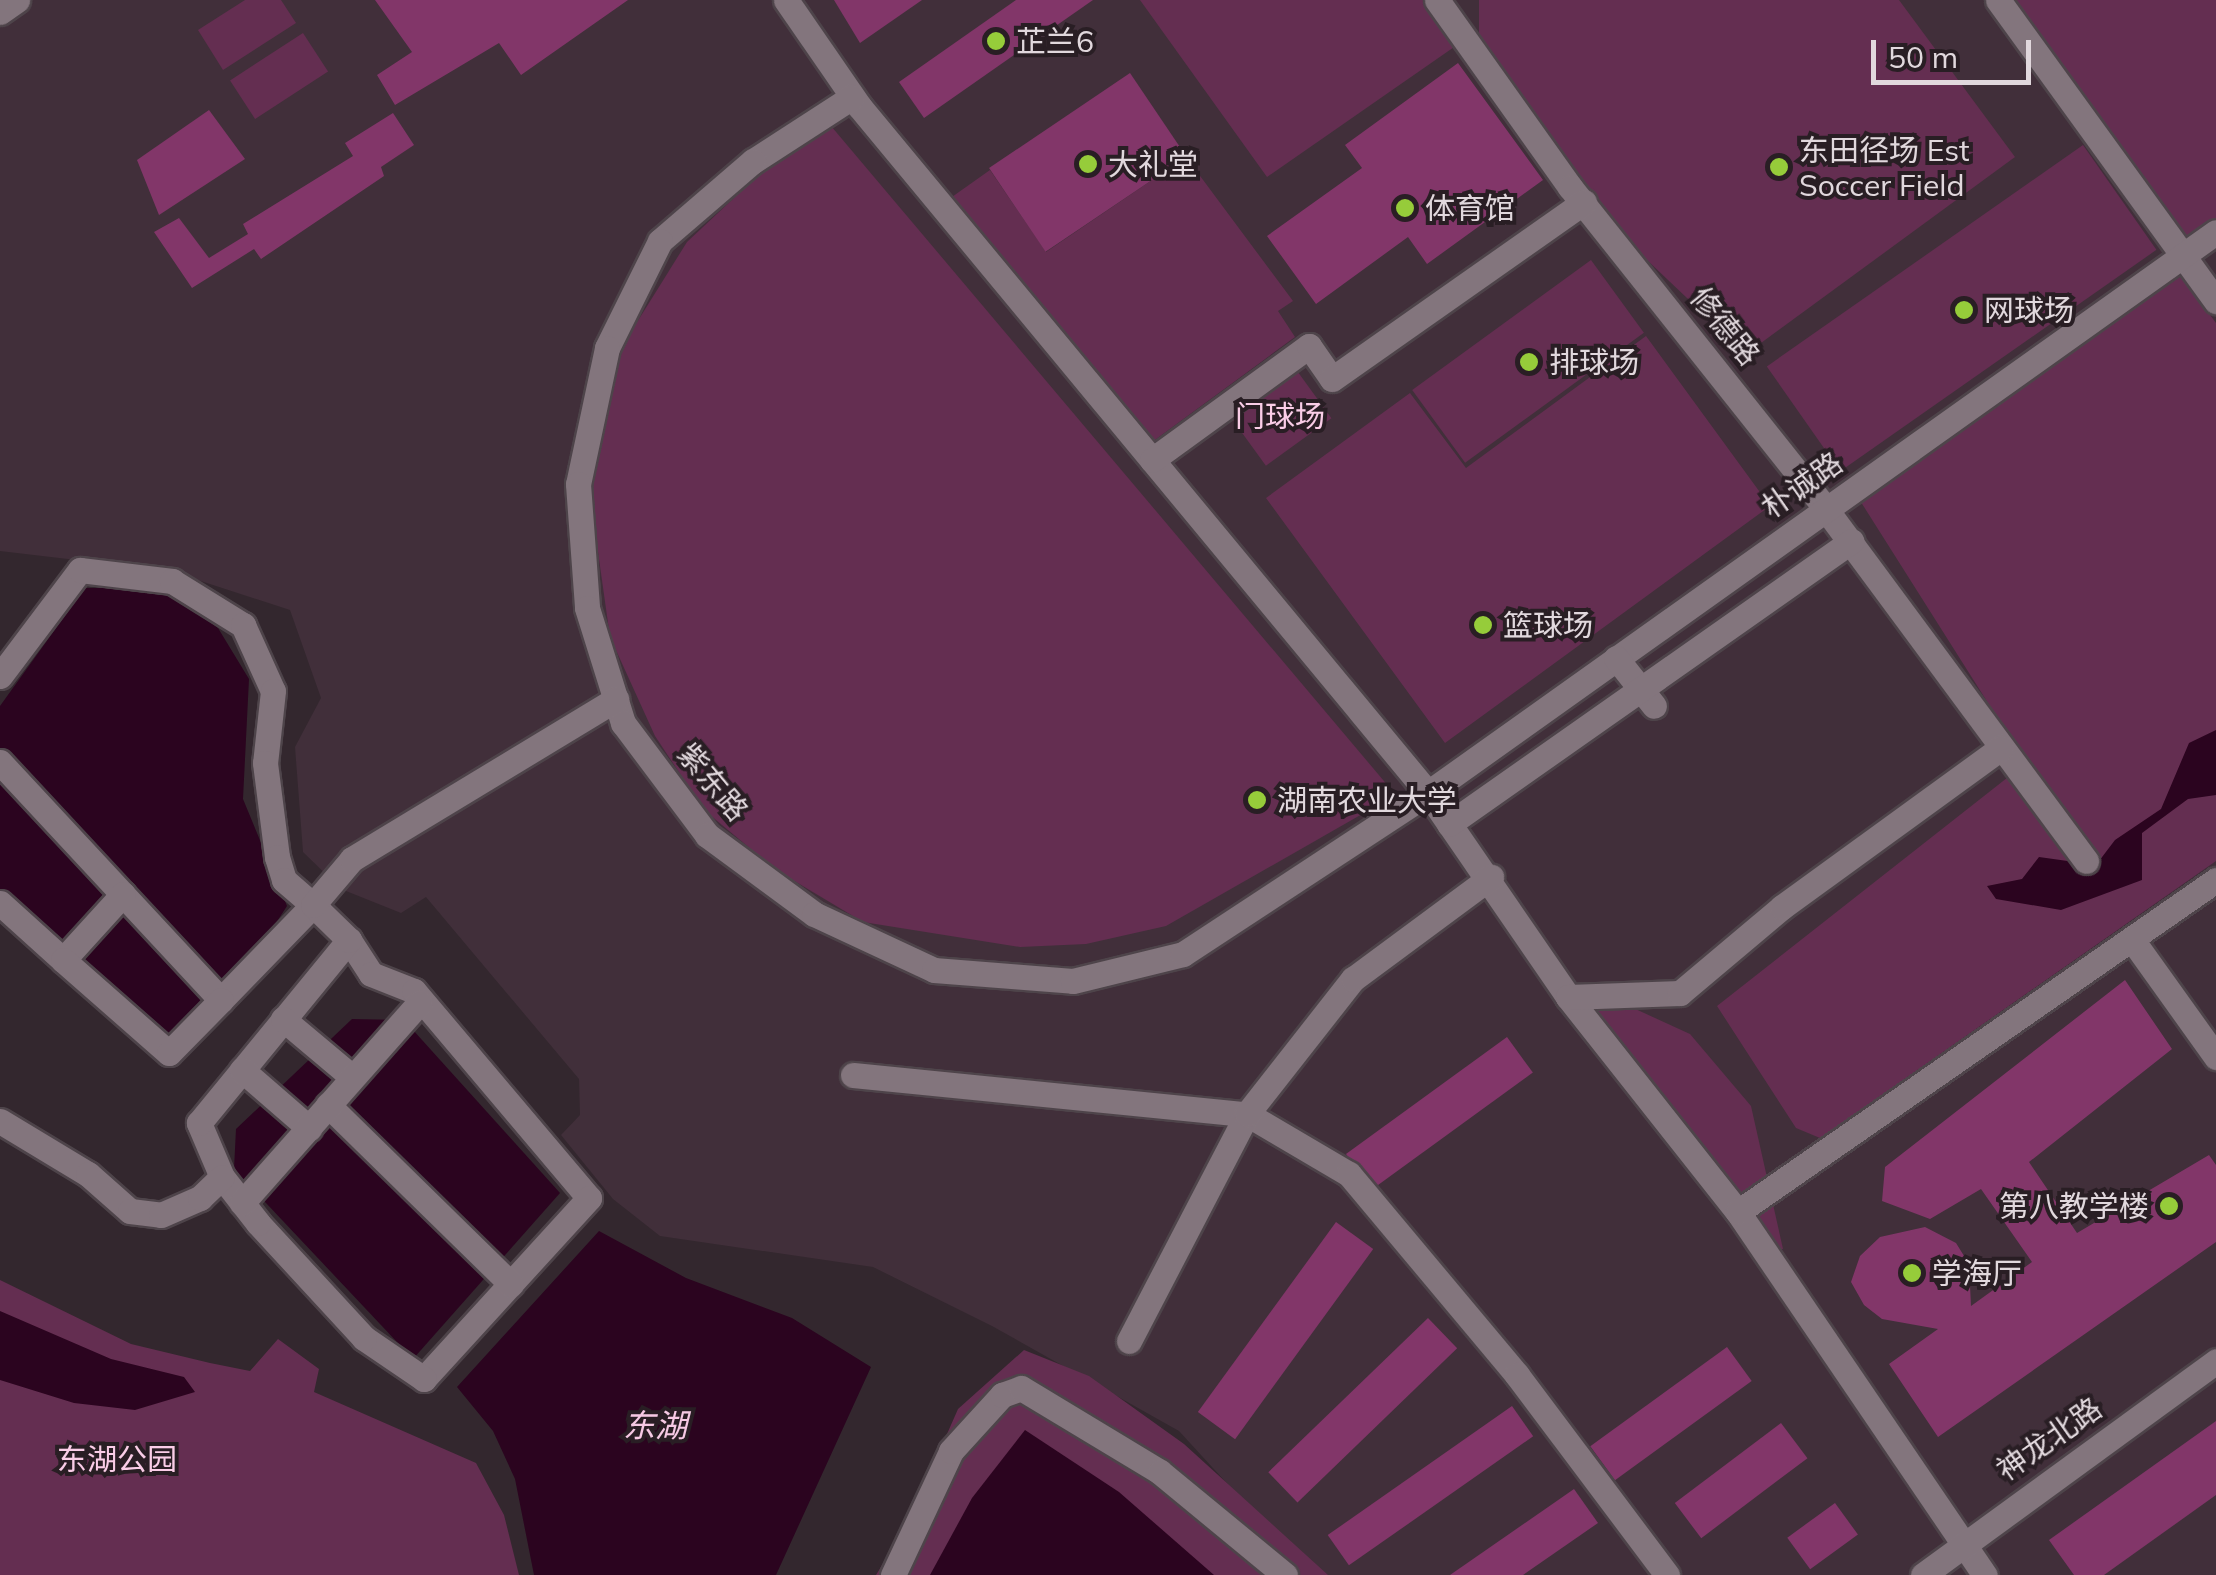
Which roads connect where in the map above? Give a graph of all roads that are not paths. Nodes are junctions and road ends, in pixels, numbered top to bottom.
1 (17, 0) edge
2 (786, 0) edge
3 (1437, 0) edge
4 (1998, 0) edge
5 (0, 12) edge
6 (852, 97) junction
7 (1577, 195) junction
8 (2216, 232) edge
9 (2183, 256) junction
10 (2216, 301) edge
11 (1152, 460) junction
12 (1826, 508) junction
13 (1851, 541) junction
14 (1616, 658) junction
15 (0, 676) edge
16 (1646, 697) junction
17 (616, 700) junction
18 (2002, 748) junction
19 (0, 762) edge
20 (1428, 793) junction
21 (1449, 824) junction
22 (2086, 862) dead end
23 (1491, 877) junction
24 (2216, 880) edge
25 (124, 894) junction
26 (0, 903) edge
27 (313, 905) junction
28 (349, 940) junction
29 (2133, 941) junction
30 (64, 959) junction
31 (1568, 997) junction
32 (220, 1000) junction
33 (415, 1007) junction
34 (283, 1019) junction
35 (2216, 1056) edge
36 (242, 1070) junction
37 (853, 1075) dead end
38 (352, 1077) junction
39 (328, 1106) junction
40 (1247, 1114) junction
41 (0, 1122) edge
42 (309, 1128) junction
43 (222, 1177) junction
44 (246, 1199) junction
45 (1738, 1212) junction
46 (505, 1278) junction
47 (1128, 1341) dead end
48 (2216, 1360) edge
49 (1960, 1543) junction
50 (893, 1575) edge
51 (1284, 1575) edge
52 (1668, 1575) edge
53 (1924, 1575) edge
54 (1985, 1575) edge

1 - 5 street
2 - 6 street
3 - 7 street, 修德路
4 - 9 street
6 - 11 street
6 - 17 street, 紫东路
7 - 11 street
7 - 12 street, 修德路
8 - 9 street, 朴诚路
9 - 10 street
9 - 12 street, 朴诚路
11 - 20 street
12 - 13 street, 修德路
12 - 14 street, 朴诚路
13 - 16 street
13 - 18 street, 修德路
14 - 16 street
14 - 20 street, 朴诚路
15 - 27 street
16 - 21 street
17 - 20 street, 紫东路
17 - 27 street
18 - 22 street, 修德路
18 - 31 street
19 - 25 street
20 - 21 street
21 - 23 street
23 - 31 street
23 - 40 street
24 - 29 street
25 - 30 street
25 - 32 street
26 - 30 street
27 - 28 street
27 - 32 street
28 - 33 street
28 - 34 street
29 - 35 street
29 - 45 street
30 - 32 street
31 - 45 street
33 - 38 street
33 - 46 street
34 - 36 street
34 - 38 street
36 - 42 street
36 - 43 street
37 - 40 street
38 - 39 street
39 - 42 street
39 - 46 street
40 - 47 street
40 - 52 street
41 - 43 street
42 - 44 street
43 - 44 street
44 - 46 street
45 - 49 street
48 - 49 street, 神龙北路
49 - 53 street, 神龙北路
49 - 54 street
50 - 51 street

